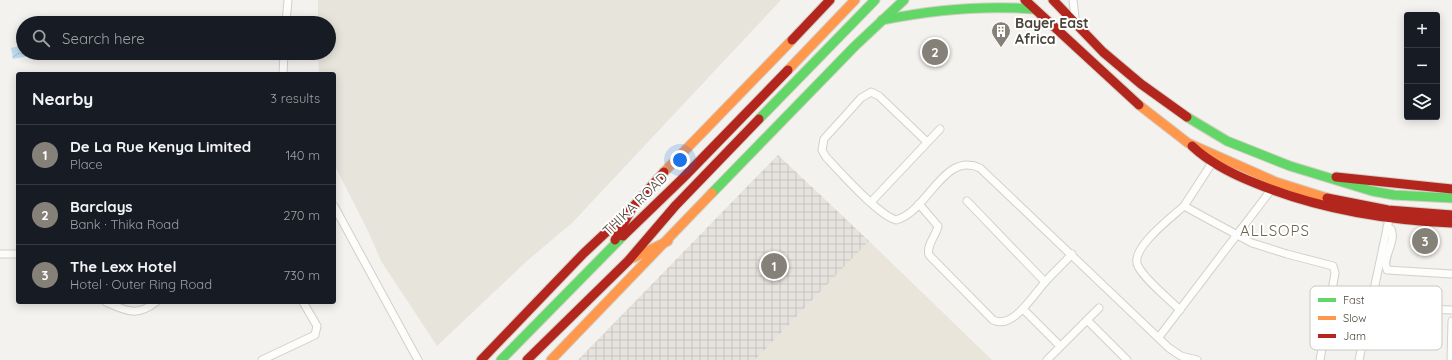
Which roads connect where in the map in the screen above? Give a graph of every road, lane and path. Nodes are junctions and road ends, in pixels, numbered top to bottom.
1 (288, 0) edge
2 (830, 0) edge
3 (855, 0) edge
4 (875, 0) edge
5 (904, 0) edge
6 (1025, 0) edge
7 (1053, 0) edge
8 (1073, 0) edge
9 (1033, 8) junction
10 (287, 16) edge
11 (882, 20) junction
12 (1076, 26) junction
13 (284, 60) edge
14 (283, 72) edge
15 (940, 129) dead end
16 (927, 142) junction
17 (1188, 143) junction
18 (1212, 163) junction
19 (1326, 176) junction
20 (1452, 188) edge
21 (1271, 190) junction
22 (1452, 198) edge
23 (967, 201) dead end
24 (871, 202) junction
25 (920, 204) junction
26 (1184, 206) junction
27 (632, 208) junction
28 (336, 210) edge
29 (1452, 215) edge
30 (1388, 223) junction
31 (1452, 223) edge
32 (1238, 236) junction
33 (668, 241) junction
34 (612, 246) junction
35 (0, 254) edge
36 (16, 254) edge
37 (1072, 254) junction
38 (628, 261) junction
39 (1452, 274) edge
40 (1045, 282) junction
41 (1333, 286) edge
42 (1374, 286) edge
43 (111, 304) edge
44 (153, 304) edge
45 (304, 304) edge
46 (1099, 308) dead end
47 (1022, 309) junction
48 (1180, 310) junction
49 (1442, 310) edge
50 (1452, 310) edge
51 (1087, 320) junction
52 (1452, 321) edge
53 (1159, 337) junction
54 (1060, 346) junction
55 (1322, 350) edge
56 (1361, 350) edge
57 (1123, 359) edge
58 (262, 360) edge
59 (418, 360) edge
60 (481, 360) edge
61 (501, 360) edge
62 (527, 360) edge
63 (551, 360) edge
64 (1047, 360) edge
65 (1197, 360) edge
66 (1320, 360) edge
67 (1359, 360) edge
68 (1451, 360) edge

1 - 10 street
2 - 27 main road, THIKA ROAD
3 - 34 main road, THIKA ROAD
4 - 38 main road, THIKA ROAD
5 - 11 main road
6 - 9 main road
7 - 12 main road
8 - 12 street
9 - 11 main road
9 - 17 main road
11 - 33 main road
12 - 19 main road
13 - 14 street
15 - 16 street
16 - 24 street
16 - 24 street
17 - 18 main road
17 - 29 main road
18 - 21 main road
18 - 26 street
19 - 20 main road
19 - 22 main road
21 - 30 main road
21 - 32 street
23 - 40 street
24 - 25 street
25 - 37 street
25 - 47 street
26 - 32 street
26 - 48 street
27 - 34 main road
27 - 60 main road, THIKA ROAD
28 - 59 street
30 - 31 main road
30 - 39 street
30 - 42 street
32 - 41 street
32 - 48 street
33 - 38 main road
33 - 63 main road
34 - 61 main road, THIKA ROAD
35 - 36 street
37 - 40 street
37 - 53 street
38 - 62 main road, THIKA ROAD
40 - 47 street
43 - 44 street
45 - 58 street
46 - 51 street
47 - 54 street
48 - 53 street
49 - 50 street
51 - 54 street
51 - 57 street
52 - 68 street
53 - 65 street
54 - 64 street
55 - 66 street
56 - 67 street

